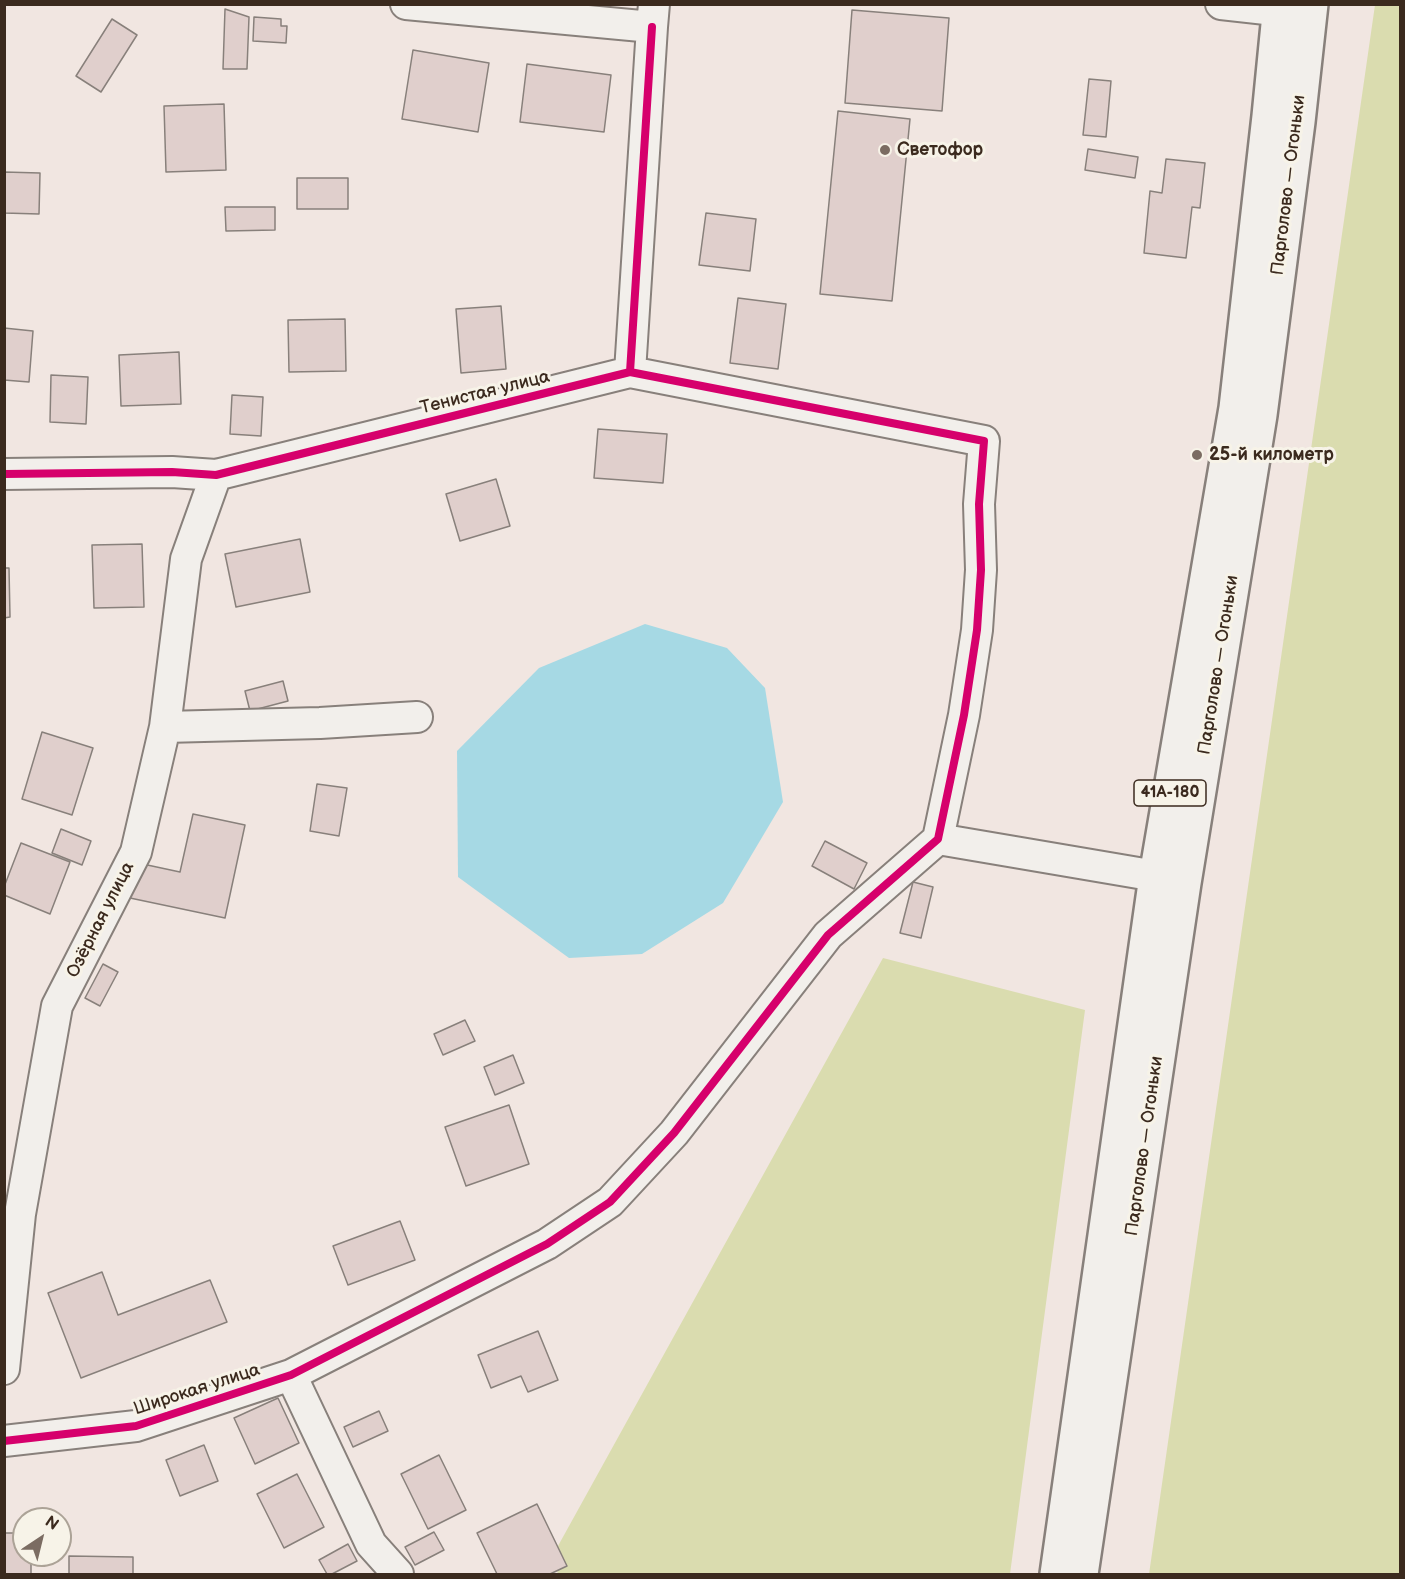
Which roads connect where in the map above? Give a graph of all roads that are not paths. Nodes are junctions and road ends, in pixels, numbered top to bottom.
1 (406, 4) edge
2 (1221, 4) edge
3 (1295, 8) edge
4 (653, 16) edge
5 (630, 372) junction
6 (4, 474) edge
7 (216, 475) junction
8 (417, 717) dead end
9 (165, 727) junction
10 (938, 839) junction
11 (1156, 876) junction
12 (4, 1369) edge
13 (291, 1375) junction
14 (4, 1441) edge
15 (398, 1575) edge
16 (1057, 1575) edge
17 (1081, 1575) edge

1 - 4 street
2 - 3 street
3 - 11 main road, Парголово — Огоньки / 41А-180
3 - 17 main road, Парголово — Огоньки / 41А-180
4 - 5 street
5 - 7 street, Тенистая улица
5 - 10 street
6 - 7 street, Тенистая улица
7 - 9 street, Озёрная улица
8 - 9 street
9 - 12 street, Озёрная улица
10 - 11 street
10 - 13 street, Широкая улица
11 - 16 main road, Парголово — Огоньки / 41А-180
13 - 14 street, Широкая улица
13 - 15 street

